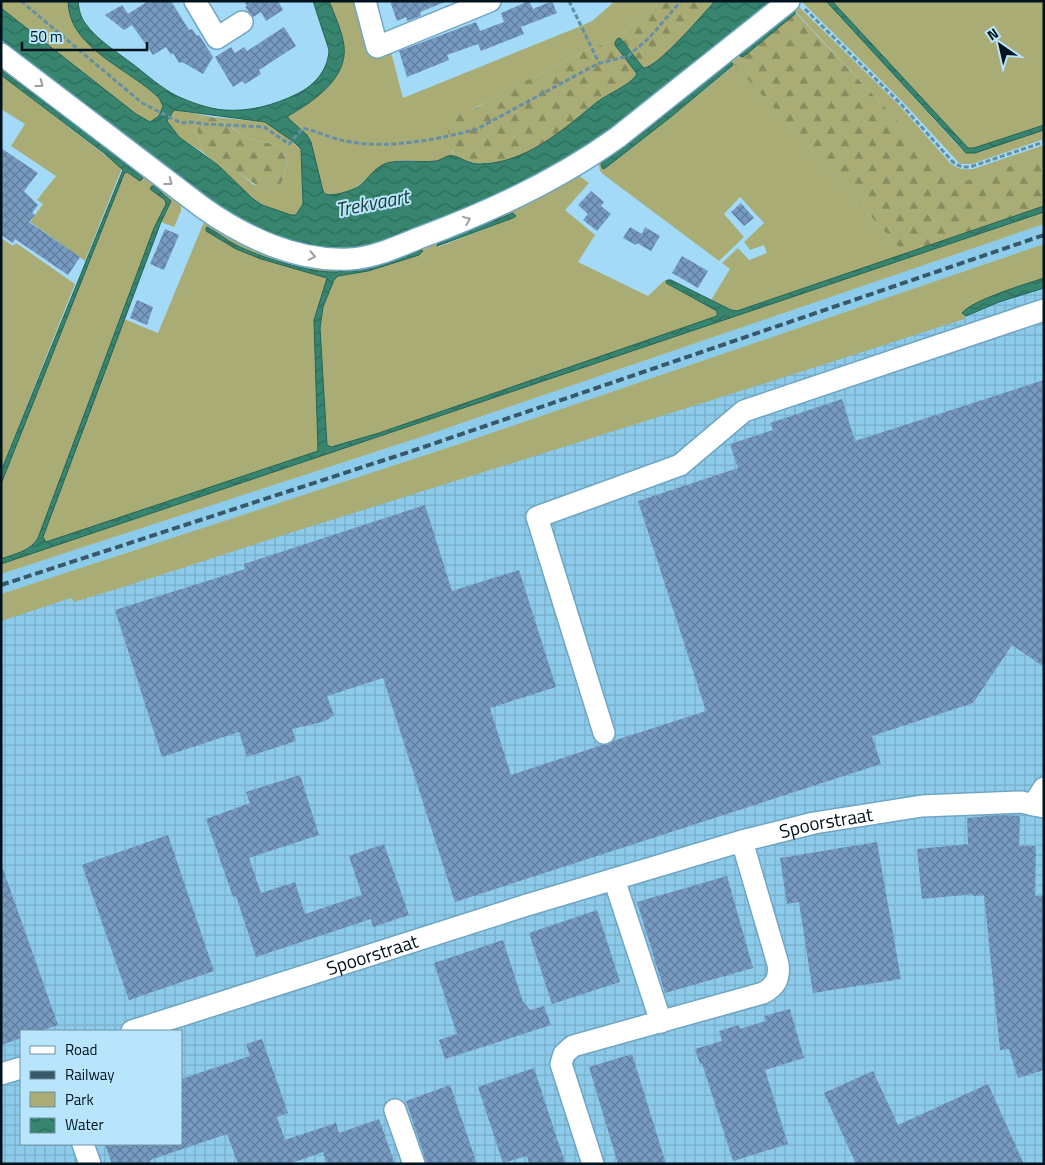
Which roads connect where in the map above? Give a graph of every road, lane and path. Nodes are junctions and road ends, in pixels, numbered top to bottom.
1 (21, 1) edge
2 (194, 1) edge
3 (365, 1) edge
4 (490, 1) edge
5 (569, 1) edge
6 (681, 1) edge
7 (797, 5) edge
8 (242, 22) dead end
9 (1, 54) edge
10 (599, 63) junction
11 (1044, 142) edge
12 (1044, 310) edge
13 (604, 733) dead end
14 (1040, 800) edge
15 (742, 841) junction
16 (614, 879) junction
17 (661, 1022) junction
18 (135, 1030) edge
19 (20, 1068) edge
20 (1, 1074) edge
21 (395, 1110) dead end
22 (83, 1145) edge
23 (90, 1164) edge
24 (414, 1164) edge
25 (593, 1164) edge

1 - 10 path
2 - 8 street
3 - 4 street
5 - 10 path
6 - 10 path
9 -> 7 street
7 - 11 path
12 - 13 street
14 - 15 street, Spoorstraat
15 - 16 street, Spoorstraat
15 - 17 street
16 - 17 street
16 - 18 street, Spoorstraat
17 - 25 street
19 - 20 street
21 - 24 street
22 - 23 street

